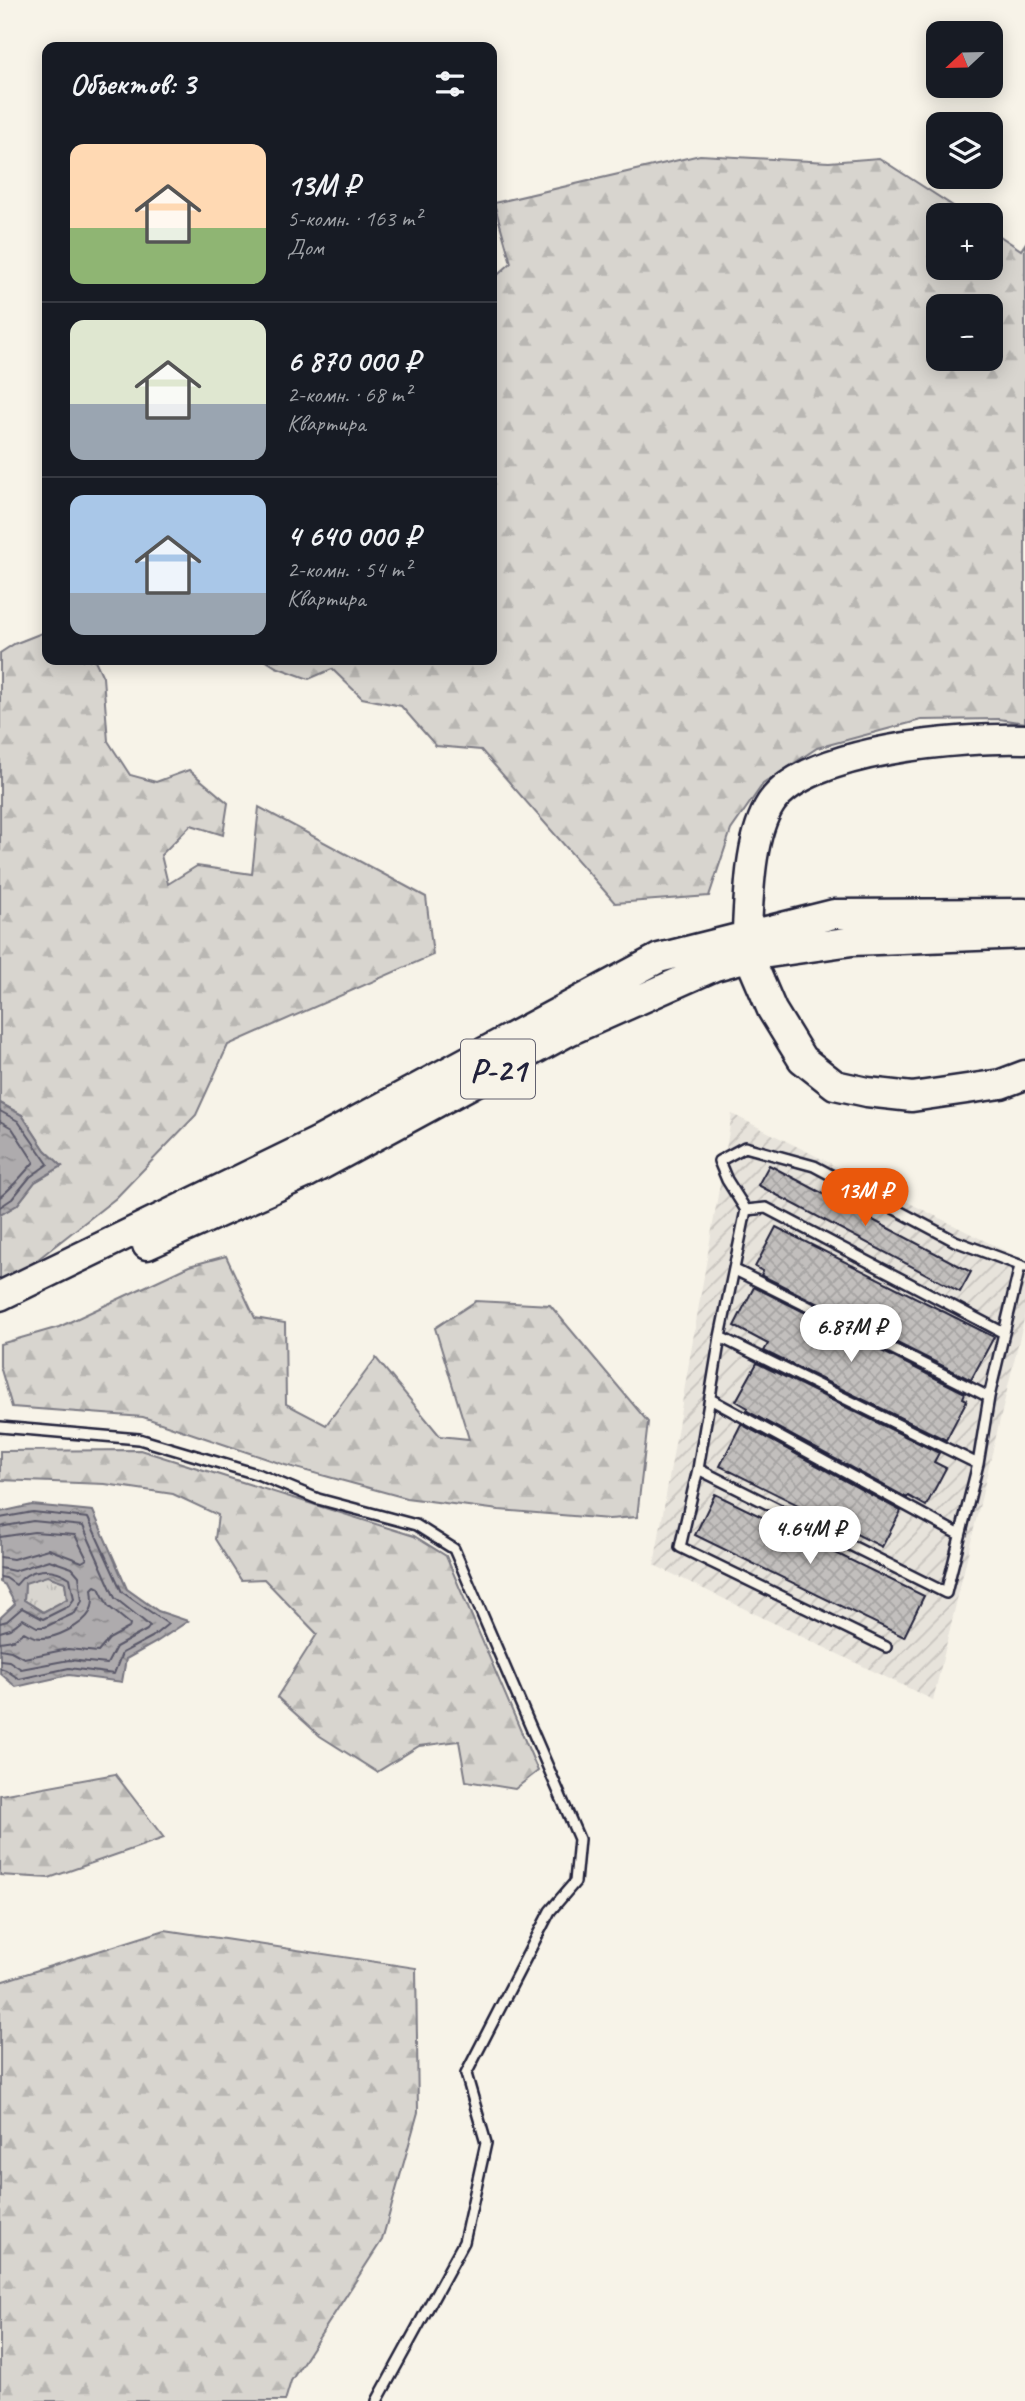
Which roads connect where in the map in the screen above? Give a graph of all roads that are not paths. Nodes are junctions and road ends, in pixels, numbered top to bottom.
1 (1025, 739) edge
2 (1025, 913) edge
3 (747, 929) dead end
4 (1025, 934) edge
5 (751, 961) dead end
6 (1025, 1075) edge
7 (746, 1210) junction
8 (1023, 1266) edge
9 (735, 1270) junction
10 (0, 1296) edge
11 (0, 1308) edge
12 (1004, 1333) junction
13 (720, 1337) junction
14 (989, 1397) junction
15 (710, 1399) junction
16 (0, 1427) edge
17 (978, 1464) junction
18 (698, 1469) junction
19 (960, 1535) junction
20 (886, 1647) dead end
21 (377, 2401) edge

1 - 3 main road
2 - 10 main road
4 - 11 main road, Р-21
5 - 6 main road
7 - 8 lane
7 - 9 lane
7 - 12 lane
8 - 12 lane
9 - 13 lane
9 - 14 lane
12 - 14 lane
13 - 15 lane
13 - 17 lane
14 - 17 lane
15 - 18 lane
15 - 19 lane
16 - 21 lane
17 - 19 lane
18 - 19 lane
18 - 20 lane

